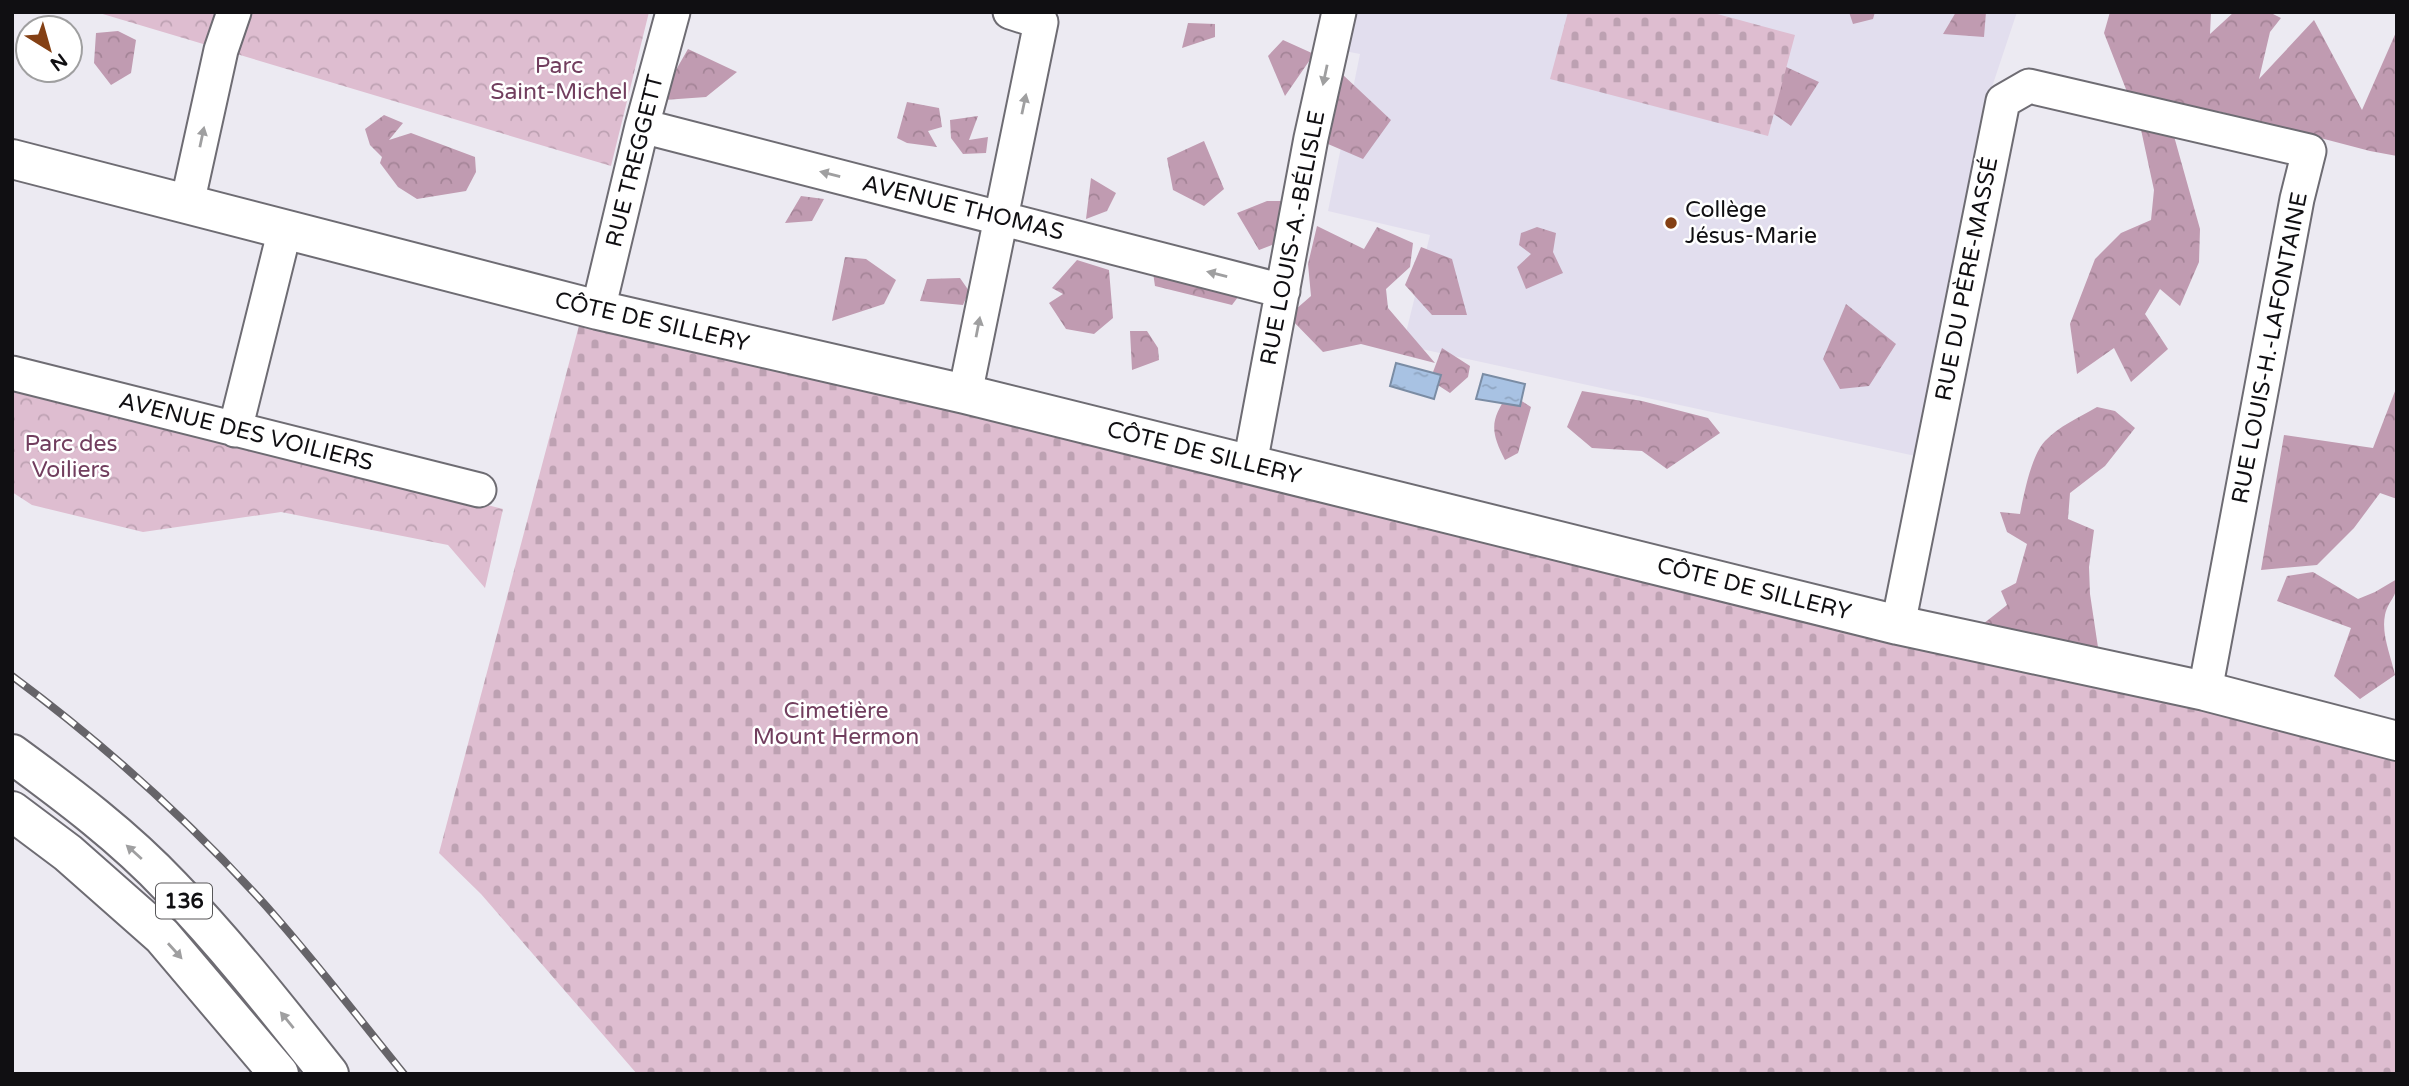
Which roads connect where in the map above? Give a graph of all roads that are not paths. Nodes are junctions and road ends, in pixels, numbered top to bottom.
1 (234, 12) edge
2 (673, 12) edge
3 (1010, 12) edge
4 (1339, 12) edge
5 (2165, 117) joint
6 (642, 126) junction
7 (12, 159) edge
8 (187, 204) junction
9 (1000, 218) junction
10 (285, 229) junction
11 (1283, 291) junction
12 (598, 310) junction
13 (12, 373) edge
14 (965, 394) junction
15 (235, 430) junction
16 (1250, 464) junction
17 (479, 490) dead end
18 (1898, 625) junction
19 (2205, 691) junction
20 (2397, 741) edge
21 (12, 754) edge
22 (12, 811) edge
23 (279, 1074) edge
24 (329, 1074) edge

8 -> 1 street
2 - 6 street, RUE TREGGETT
9 -> 3 street
4 -> 11 street, RUE LOUIS-A.-BÉLISLE
5 - 18 street, RUE DU PÈRE-MASSÉ
5 - 19 street, RUE LOUIS-H.-LAFONTAINE
9 -> 6 street, AVENUE THOMAS
6 - 12 street, RUE TREGGETT
7 - 8 street, CÔTE DE SILLERY
8 - 10 street, CÔTE DE SILLERY
11 -> 9 street, AVENUE THOMAS
14 -> 9 street
10 - 12 street, CÔTE DE SILLERY
10 - 15 street
11 - 16 street, RUE LOUIS-A.-BÉLISLE
12 - 14 street, CÔTE DE SILLERY
13 - 15 street, AVENUE DES VOILIERS
14 - 16 street, CÔTE DE SILLERY
15 - 17 street, AVENUE DES VOILIERS
16 - 18 street, CÔTE DE SILLERY
18 - 19 street, CÔTE DE SILLERY
19 - 20 street, CÔTE DE SILLERY
24 -> 21 street, 136
22 -> 23 street, 136

